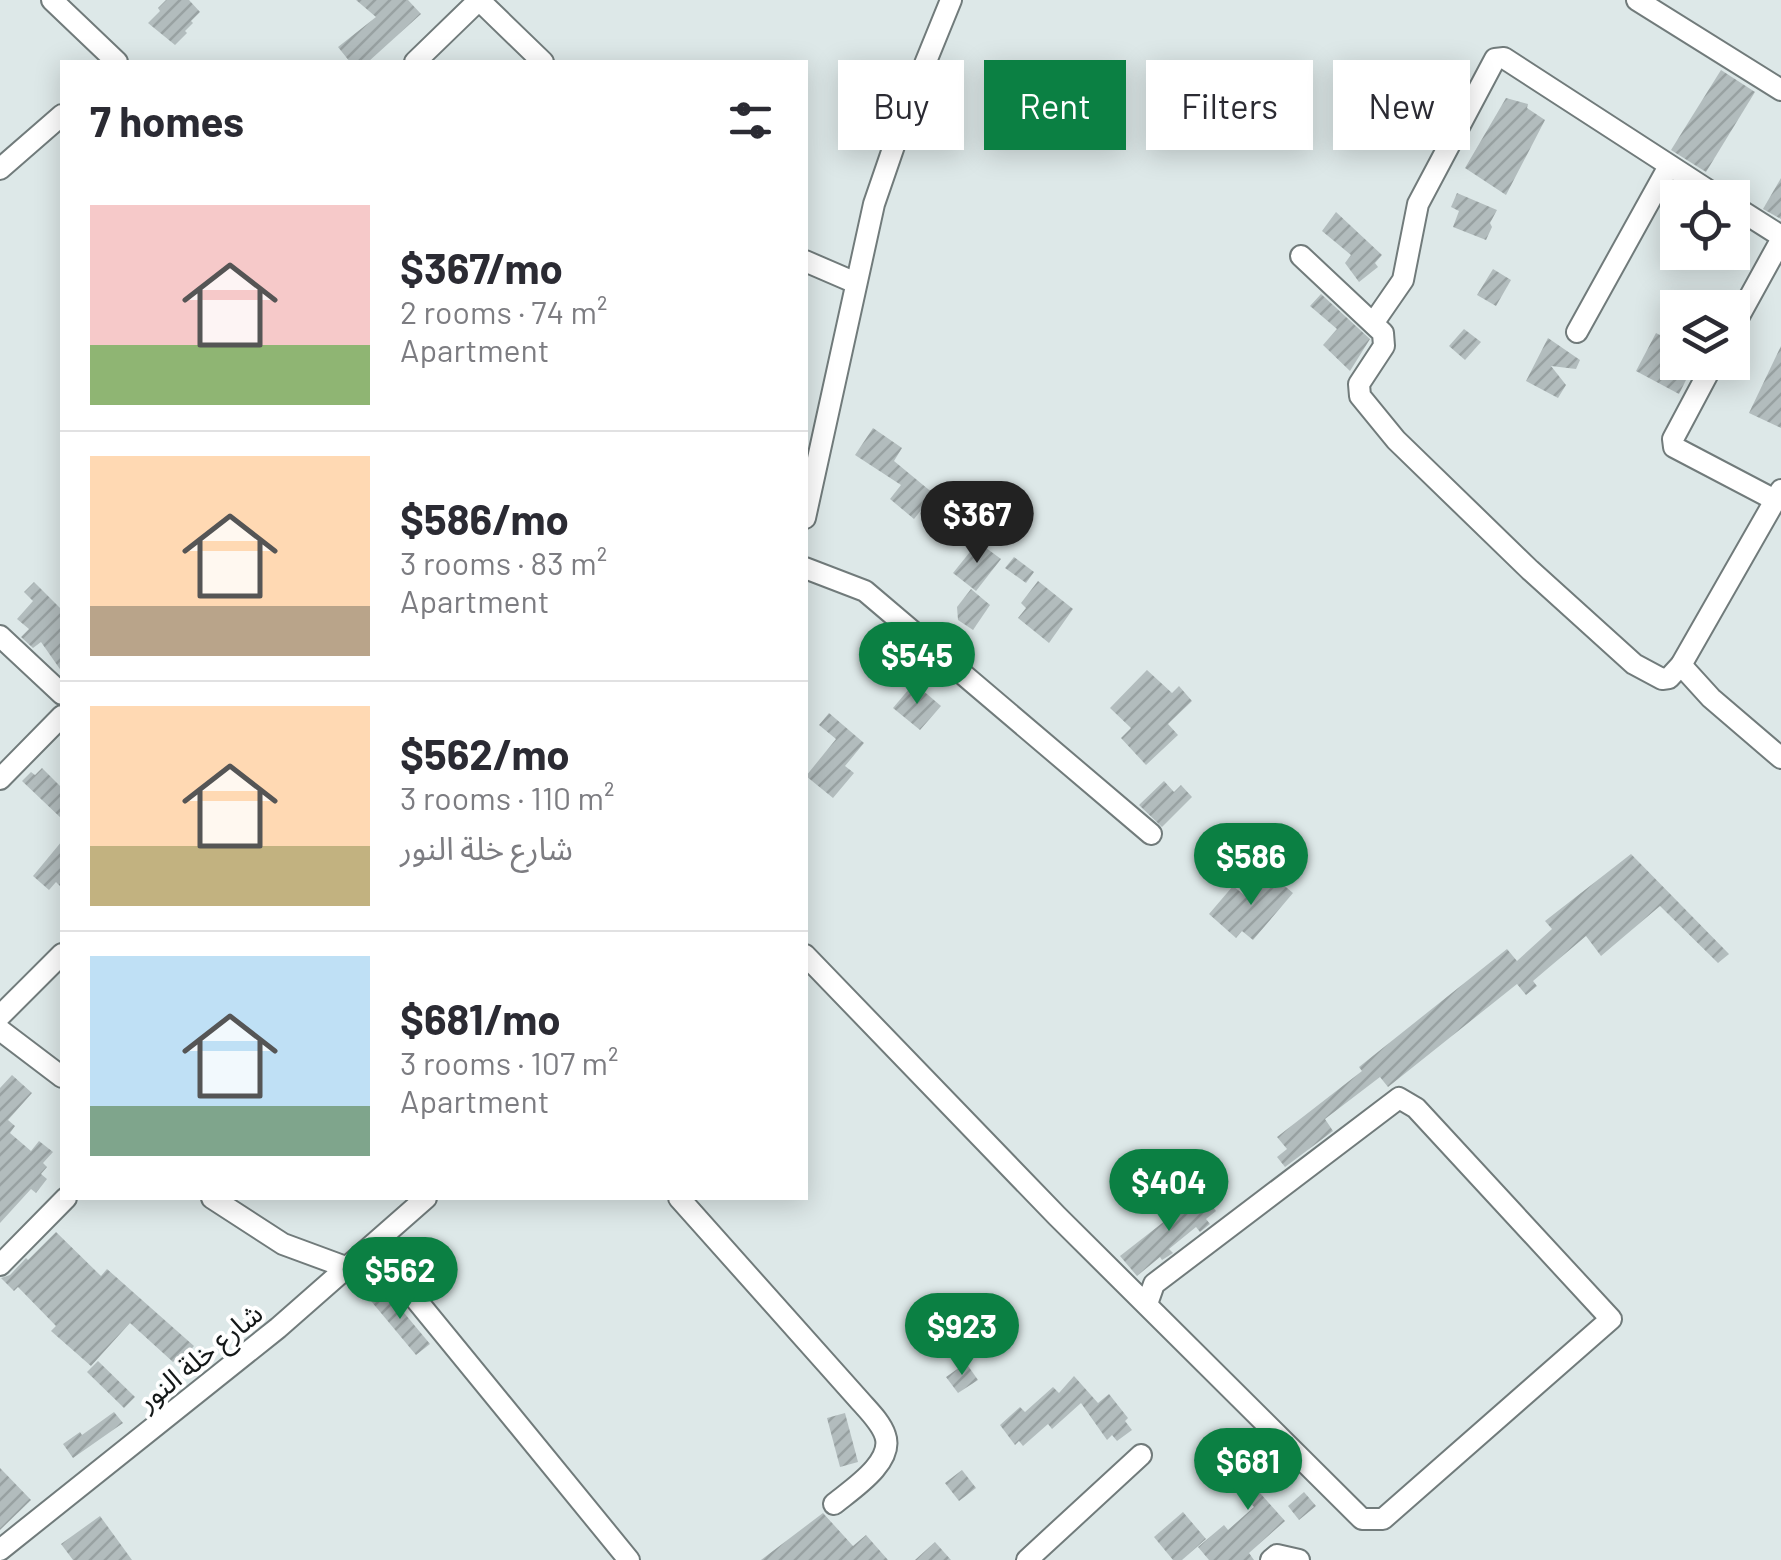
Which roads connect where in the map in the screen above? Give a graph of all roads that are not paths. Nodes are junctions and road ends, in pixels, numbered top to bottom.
1 (52, 0) edge
2 (479, 0) edge
3 (951, 0) edge
4 (1638, 0) edge
5 (115, 60) edge
6 (417, 60) edge
7 (541, 60) edge
8 (1781, 90) edge
9 (60, 117) edge
10 (1669, 166) junction
11 (0, 169) edge
12 (1691, 180) edge
13 (1750, 217) edge
14 (1781, 238) edge
15 (1301, 256) dead end
16 (808, 262) edge
17 (856, 284) junction
18 (1750, 296) edge
19 (1374, 322) junction
20 (1577, 332) dead end
21 (1704, 380) edge
22 (1778, 495) edge
23 (808, 504) edge
24 (808, 569) edge
25 (0, 636) edge
26 (1681, 664) junction
27 (60, 692) edge
28 (60, 718) edge
29 (1781, 758) edge
30 (0, 779) edge
31 (1150, 834) dead end
32 (60, 956) edge
33 (808, 959) edge
34 (0, 1016) edge
35 (0, 1030) edge
36 (60, 1075) edge
37 (64, 1200) edge
38 (215, 1200) edge
39 (424, 1200) edge
40 (681, 1200) edge
41 (373, 1247) junction
42 (0, 1265) edge
43 (348, 1268) junction
44 (1147, 1304) junction
45 (1141, 1455) dead end
46 (834, 1504) dead end
47 (0, 1550) edge
48 (629, 1560) edge
49 (1028, 1560) edge
50 (1272, 1560) edge
51 (1300, 1560) edge

1 - 5 street
2 - 6 street
2 - 7 street
3 - 17 street
4 - 8 street
9 - 11 street
10 - 12 street
10 - 19 street
10 - 20 street
13 - 14 street
14 - 18 street
15 - 19 street
16 - 17 street
17 - 23 street
19 - 26 street
21 - 22 street
22 - 26 street
24 - 31 street
25 - 27 street
26 - 29 street
28 - 30 street
32 - 34 street
33 - 44 street
35 - 36 street
37 - 42 street
38 - 43 street
39 - 41 street, شارع خلة النور
40 - 46 street
41 - 43 street, شارع خلة النور
41 - 48 street
43 - 47 street, شارع خلة النور
44 - 44 street
45 - 49 street
50 - 51 street

